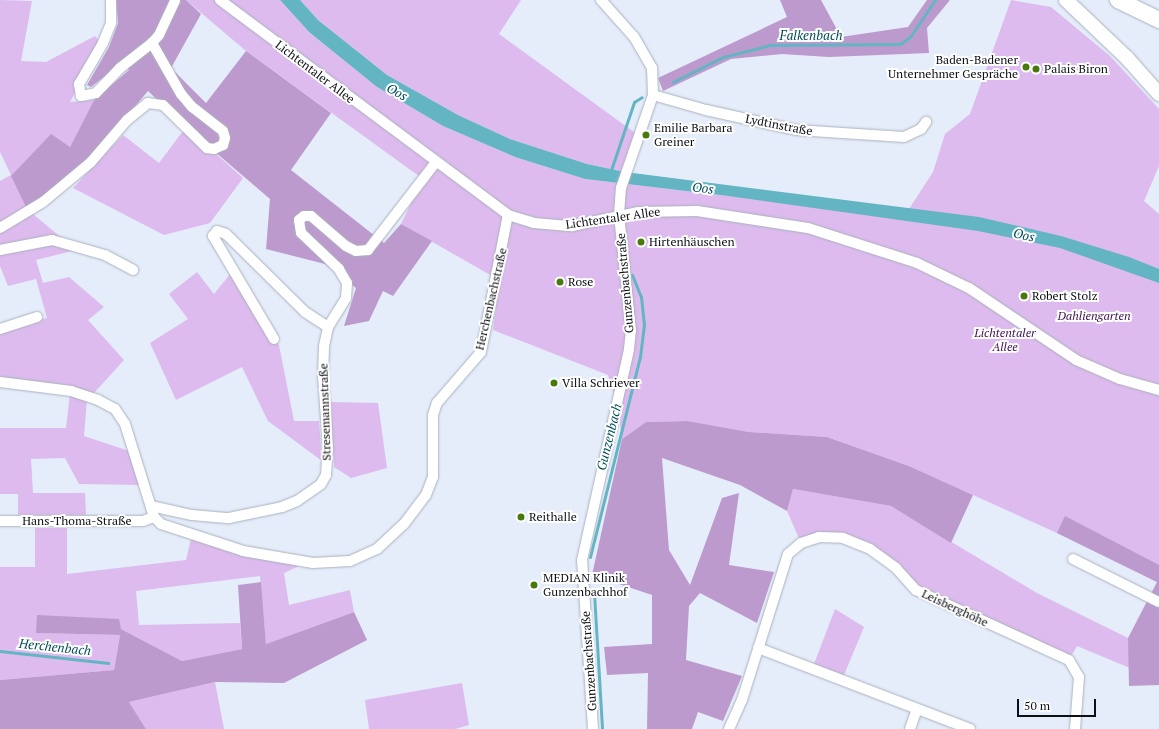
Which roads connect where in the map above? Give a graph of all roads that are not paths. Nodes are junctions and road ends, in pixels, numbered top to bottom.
1 (111, 0) edge
2 (175, 0) edge
3 (220, 0) edge
4 (601, 0) edge
5 (1066, 0) edge
6 (1118, 0) edge
7 (1159, 20) edge
8 (152, 43) junction
9 (1159, 94) edge
10 (653, 95) junction
11 (926, 122) dead end
12 (436, 162) junction
13 (508, 215) junction
14 (619, 215) junction
15 (0, 228) edge
16 (0, 250) edge
17 (133, 270) dead end
18 (37, 317) dead end
19 (328, 327) junction
20 (0, 329) edge
21 (274, 339) dead end
22 (0, 382) edge
23 (1159, 390) edge
24 (151, 506) junction
25 (154, 517) junction
26 (0, 521) edge
27 (1073, 559) dead end
28 (1159, 602) edge
29 (758, 648) junction
30 (917, 709) junction
31 (593, 729) edge
32 (729, 729) edge
33 (910, 729) edge
34 (970, 729) edge
35 (1075, 729) edge

1 - 8 street
2 - 8 street
3 - 12 street, Lichtentaler Allee
4 - 10 street
5 - 9 main road
6 - 7 main road
8 - 15 street
10 - 11 street, Lydtinstraße
10 - 14 street, Gunzenbachstraße
12 - 13 street, Lichtentaler Allee
12 - 19 street, Stresemannstraße
13 - 14 street, Lichtentaler Allee
13 - 25 street, Herchenbachstraße
14 - 23 street, Lichtentaler Allee
14 - 31 street, Gunzenbachstraße
16 - 17 street
18 - 20 street
19 - 21 street
19 - 24 street, Stresemannstraße
22 - 24 street
24 - 25 street
25 - 26 street, Hans-Thoma-Straße
27 - 28 street
29 - 30 street
29 - 32 street, Leisberghöhe
29 - 35 street, Leisberghöhe
30 - 33 street
30 - 34 street

